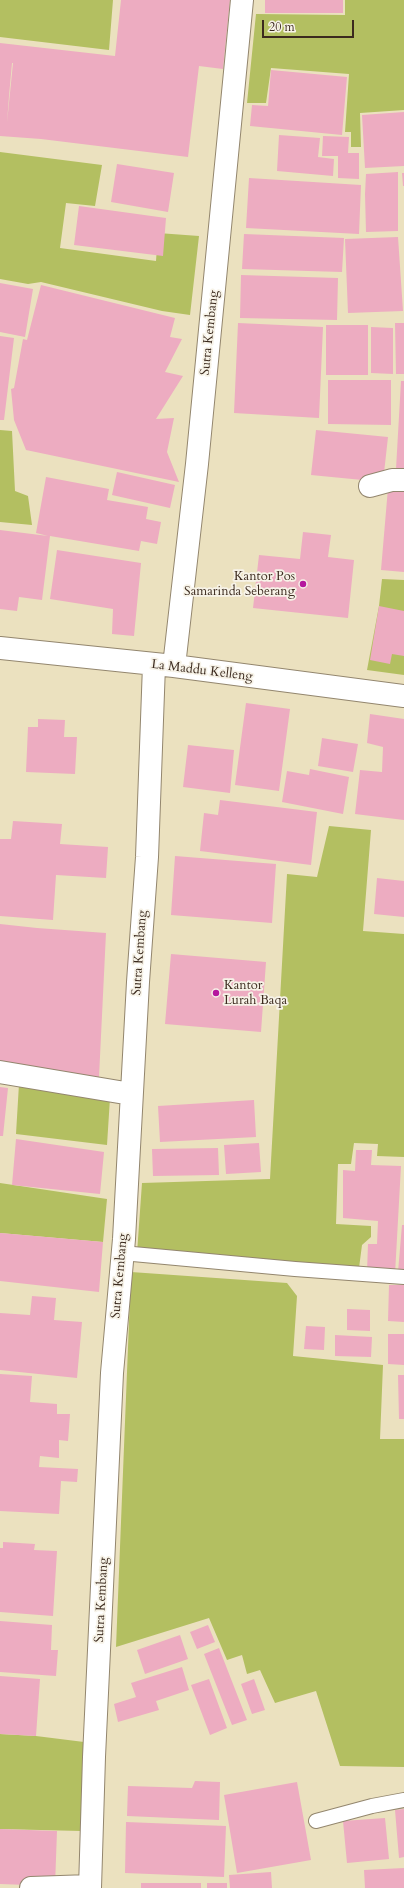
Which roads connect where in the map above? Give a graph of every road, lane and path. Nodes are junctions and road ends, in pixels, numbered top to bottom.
1 (242, 0) edge
2 (404, 480) edge
3 (370, 486) dead end
4 (0, 648) edge
5 (164, 666) junction
6 (404, 696) edge
7 (0, 1072) edge
8 (131, 1094) junction
9 (122, 1253) junction
10 (404, 1277) edge
11 (404, 1800) edge
12 (316, 1821) dead end
13 (90, 1887) edge
14 (31, 1888) edge

1 - 5 street, Sutra Kembang
2 - 3 street
4 - 5 street, La Maddu Kelleng
5 - 6 street, La Maddu Kelleng
5 - 8 street, Sutra Kembang
7 - 8 street
8 - 9 street, Sutra Kembang
9 - 10 lane
9 - 13 street, Sutra Kembang
11 - 12 lane
13 - 14 street

